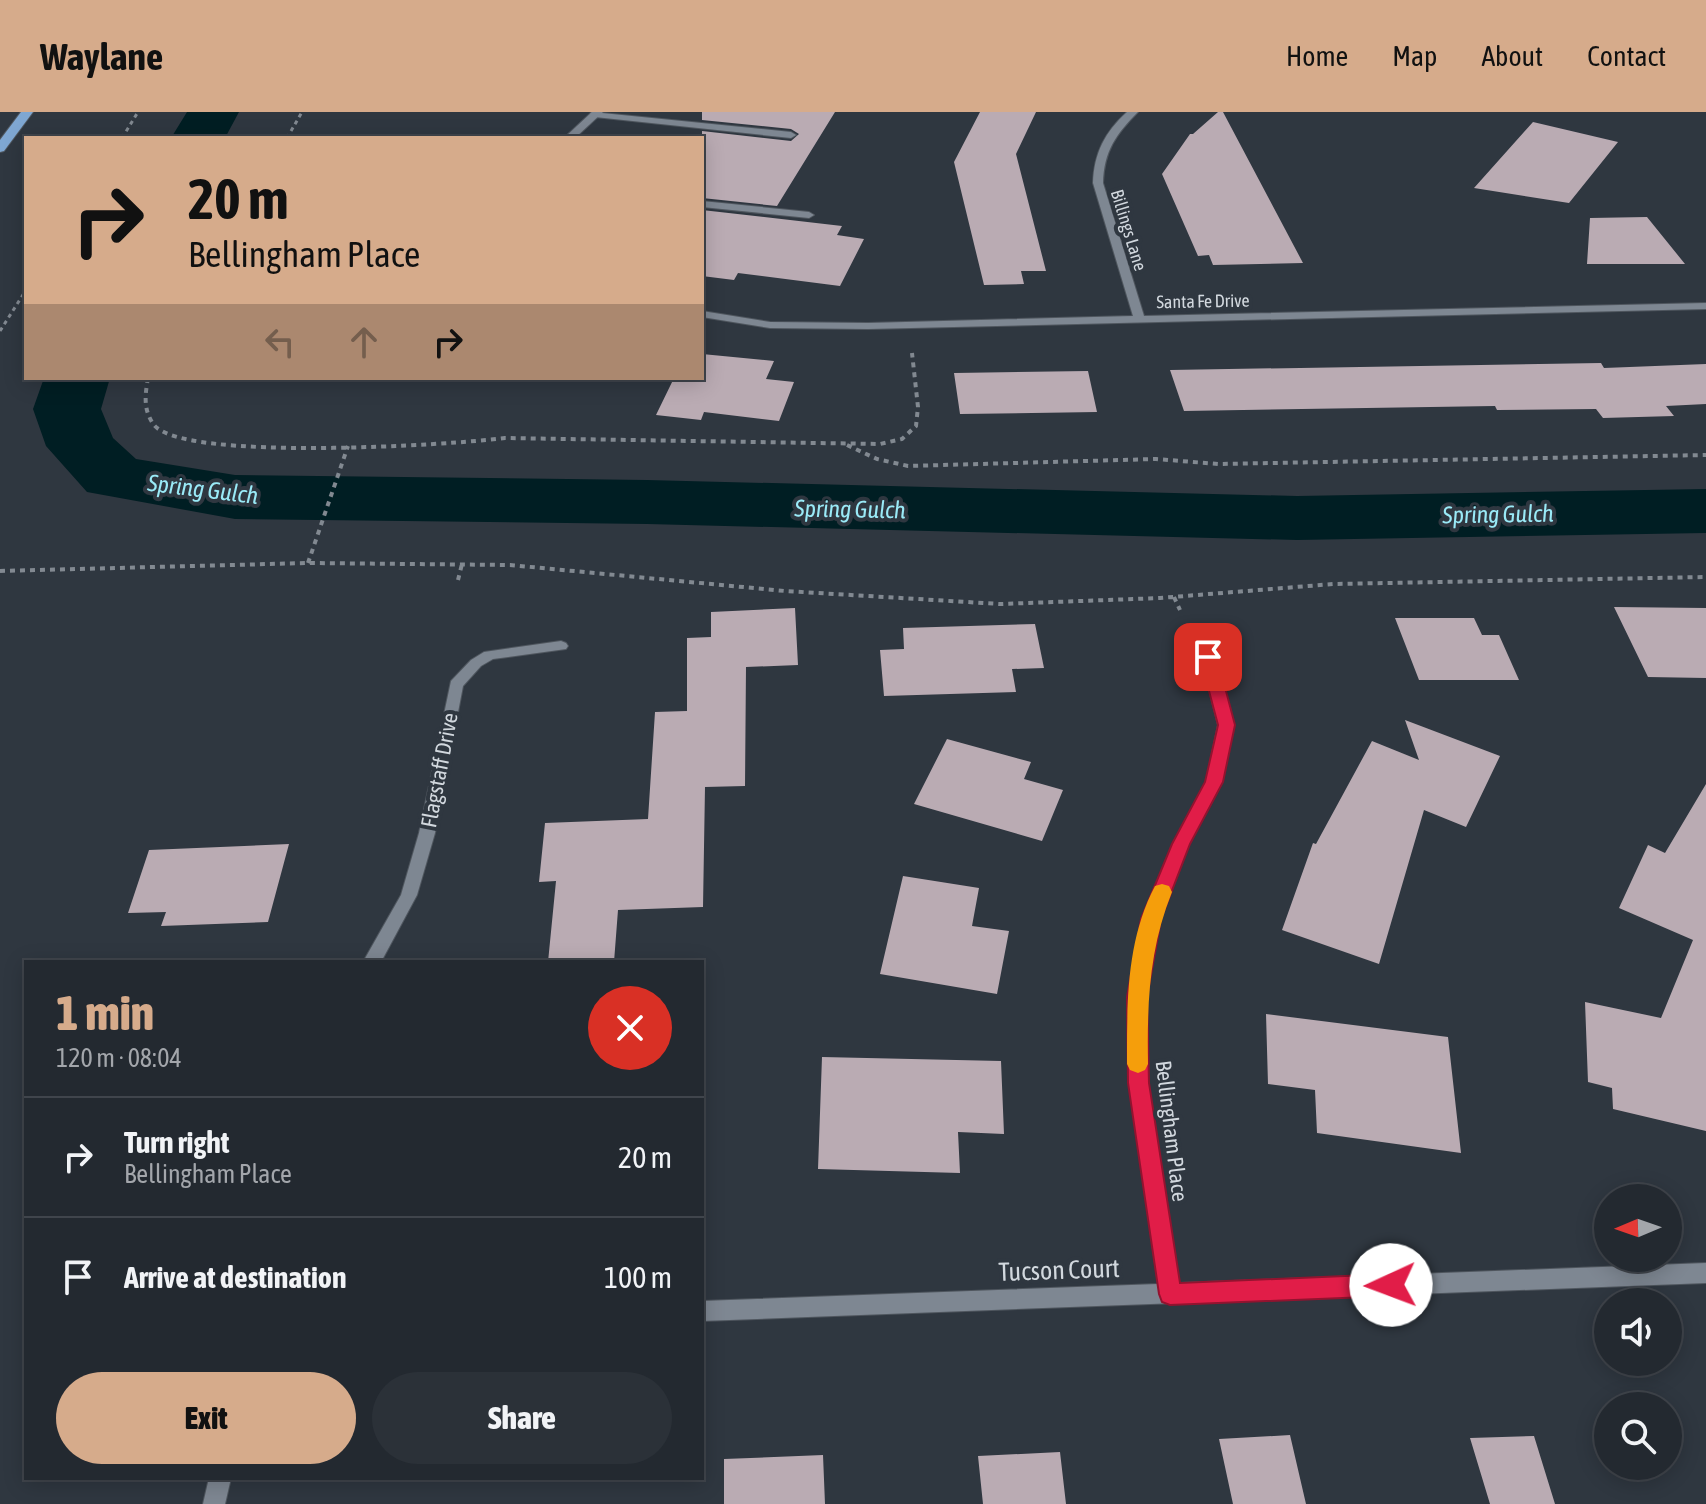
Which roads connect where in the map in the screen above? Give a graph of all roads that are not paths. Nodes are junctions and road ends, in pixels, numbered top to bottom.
1 (27, 112) edge
2 (1133, 112) edge
3 (597, 113) edge
4 (791, 135) dead end
5 (571, 136) edge
6 (0, 148) edge
7 (704, 204) edge
8 (809, 215) dead end
9 (1706, 306) edge
10 (704, 314) edge
11 (1140, 320) junction
12 (561, 646) dead end
13 (1208, 657) dead end
14 (373, 960) edge
15 (1706, 1273) edge
16 (1170, 1294) junction
17 (704, 1311) edge
18 (220, 1480) edge
19 (214, 1504) edge

1 - 6 main road
2 - 11 street, Billings Lane
3 - 4 street
3 - 5 street
7 - 8 street
9 - 11 street, Santa Fe Drive
10 - 11 street, Santa Fe Drive
12 - 14 street, Flagstaff Drive
13 - 16 street, Bellingham Place
15 - 16 street, Tucson Court
16 - 17 street, Tucson Court
18 - 19 street

